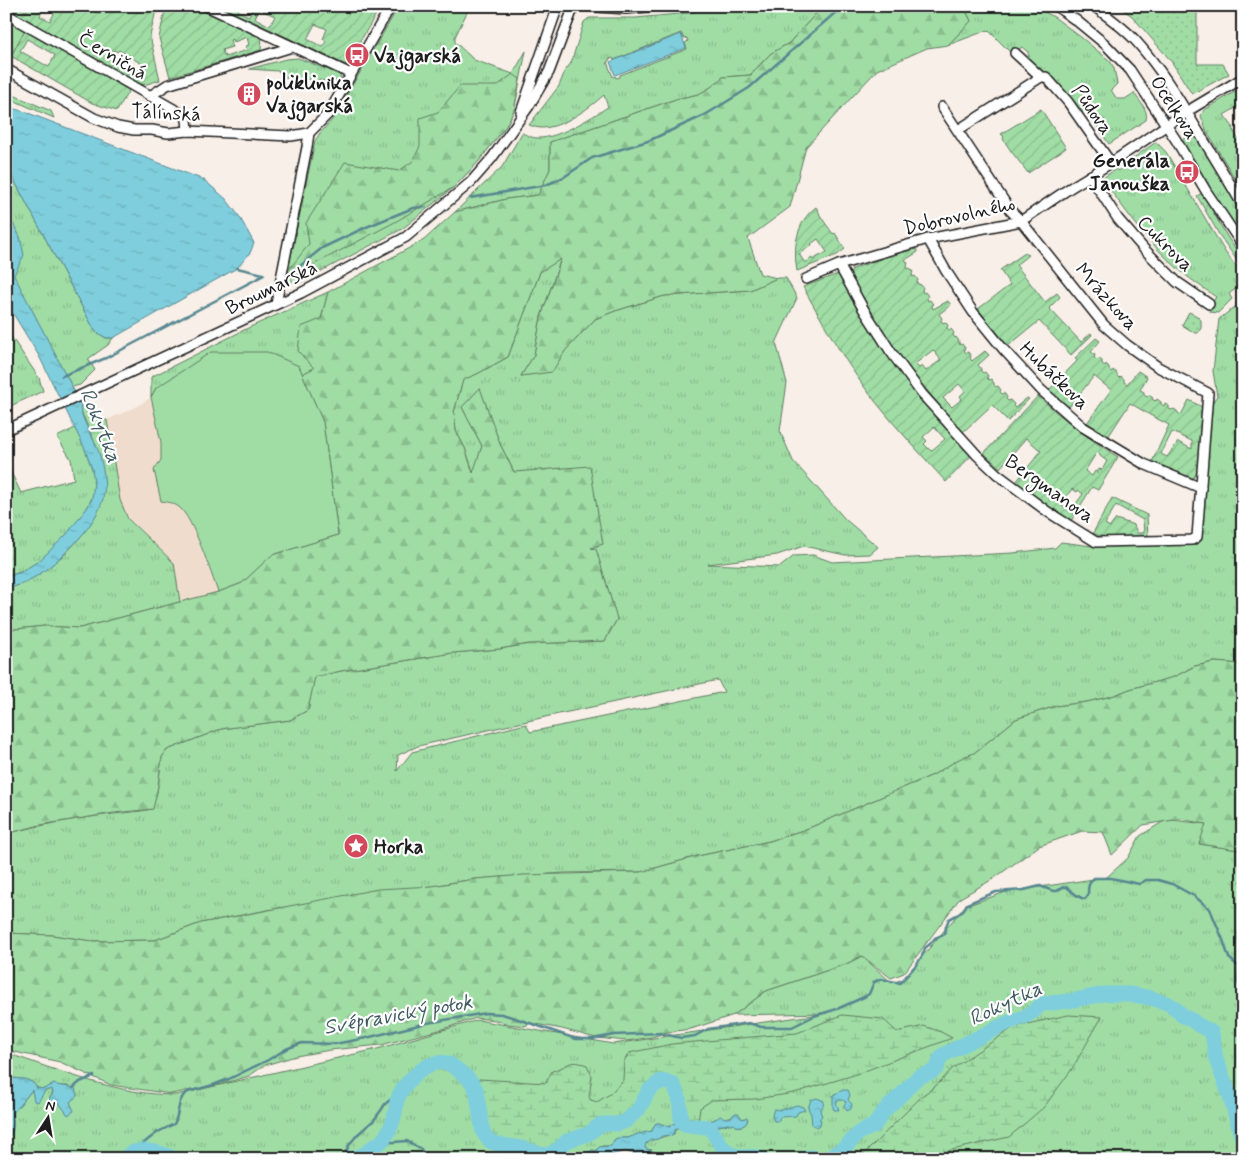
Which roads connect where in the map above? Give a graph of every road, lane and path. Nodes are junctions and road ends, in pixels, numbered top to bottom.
1 (206, 6) edge
2 (391, 6) edge
3 (558, 6) edge
4 (574, 6) edge
5 (584, 6) edge
6 (656, 6) edge
7 (1056, 6) edge
8 (1094, 6) edge
9 (6, 14) edge
10 (292, 47) junction
11 (1243, 50) edge
12 (1015, 53) dead end
13 (1243, 65) edge
14 (6, 69) edge
15 (351, 74) junction
16 (1043, 77) junction
17 (1243, 78) edge
18 (150, 96) junction
19 (942, 107) dead end
20 (1186, 112) junction
21 (516, 126) junction
22 (1162, 127) junction
23 (958, 130) junction
24 (188, 131) junction
25 (309, 133) junction
26 (1111, 163) junction
27 (1090, 176) junction
28 (1243, 206) edge
29 (1021, 221) junction
30 (928, 239) junction
31 (1243, 246) edge
32 (839, 265) junction
33 (806, 279) dead end
34 (276, 304) junction
35 (1209, 304) dead end
36 (1208, 393) joint
37 (6, 430) edge
38 (1201, 488) junction

1 - 10 street
2 - 15 street
3 - 21 street, Broumarská
4 - 21 street, Broumarská
5 - 6 street
7 - 22 street, Ocelkova
8 - 20 street, Ocelkova
9 - 18 street, Černičná
10 - 15 street
10 - 18 street, Černičná
11 - 13 street
12 - 16 street, Půdova
14 - 24 street, Tálínská
15 - 25 street
16 - 23 street
16 - 26 street, Půdova
17 - 20 street
18 - 24 street, Černičná
19 - 23 street, Mrázkova
20 - 22 street
20 - 28 street, Ocelkova
21 - 34 street, Broumarská
22 - 26 street, Dobrovolného
22 - 31 street, Ocelkova
23 - 29 street, Mrázkova
24 - 25 street, Tálínská
25 - 34 street
26 - 27 street, Dobrovolného
27 - 29 street, Dobrovolného
27 - 35 street, Cukrova
29 - 30 street, Dobrovolného
29 - 36 street, Mrázkova
30 - 32 street, Dobrovolného
30 - 38 street, Hubáčkova
32 - 33 street, Dobrovolného
32 - 38 street, Bergmanova
34 - 37 street, Broumarská
36 - 38 street, Bergmanova

